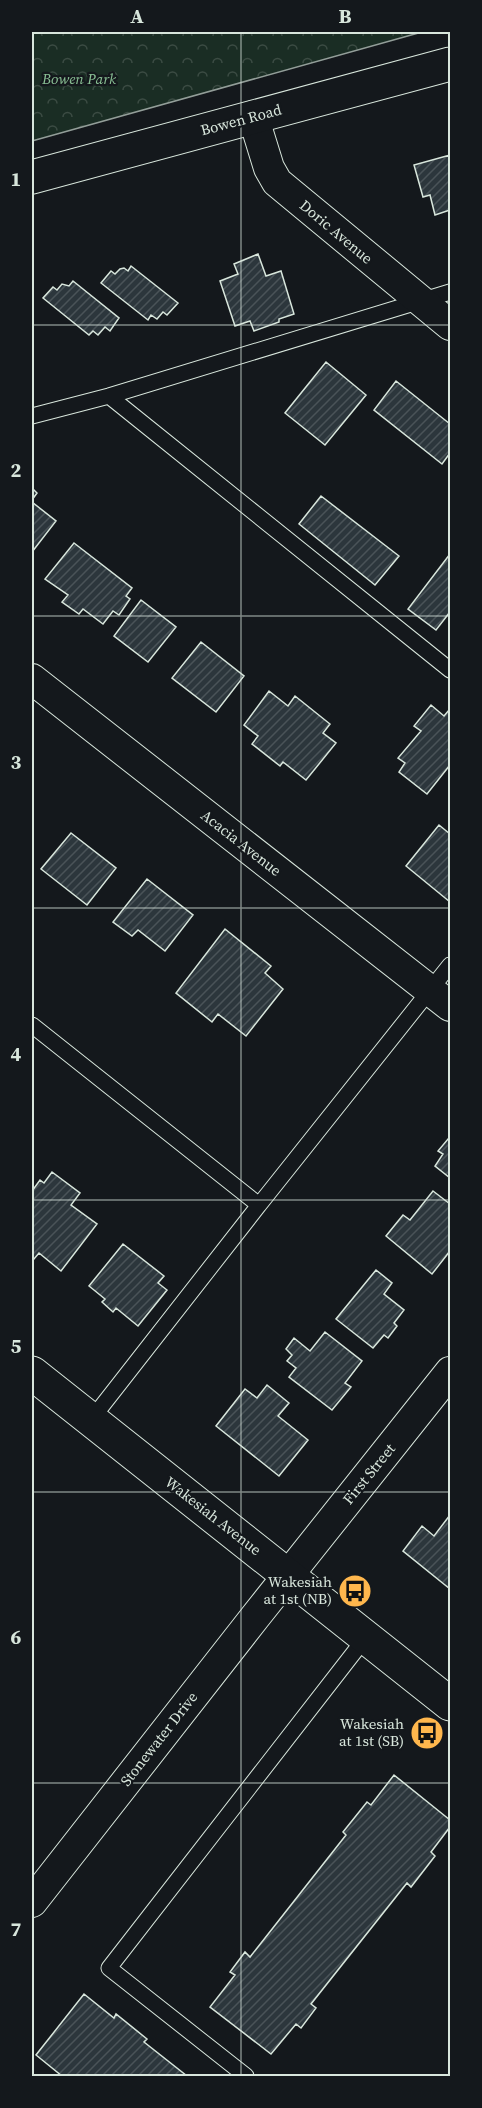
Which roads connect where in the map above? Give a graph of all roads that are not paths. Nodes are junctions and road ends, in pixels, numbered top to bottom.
1 (450, 64) edge
2 (253, 116) junction
3 (32, 177) edge
4 (450, 292) edge
5 (419, 301) junction
6 (450, 325) edge
7 (109, 396) junction
8 (32, 416) edge
9 (450, 669) edge
10 (32, 679) edge
11 (450, 965) edge
12 (440, 998) edge
13 (32, 1025) edge
14 (259, 1205) junction
15 (450, 1372) edge
16 (32, 1373) edge
17 (91, 1420) junction
18 (288, 1575) junction
19 (366, 1637) junction
20 (450, 1704) edge
21 (32, 1902) edge
22 (246, 2076) edge

1 - 2 main road, Bowen Road
2 - 3 main road, Bowen Road
2 - 5 street, Doric Avenue
4 - 5 lane
5 - 6 street, Doric Avenue
5 - 7 lane
7 - 8 lane
7 - 9 lane
10 - 12 street, Acacia Avenue
11 - 12 lane
12 - 14 lane
13 - 14 lane
14 - 17 lane
15 - 18 street, First Street
16 - 17 main road, Wakesiah Avenue
17 - 18 main road, Wakesiah Avenue
18 - 19 main road, Wakesiah Avenue
18 - 21 street, Stonewater Drive
19 - 20 main road, Wakesiah Avenue
19 - 22 lane

